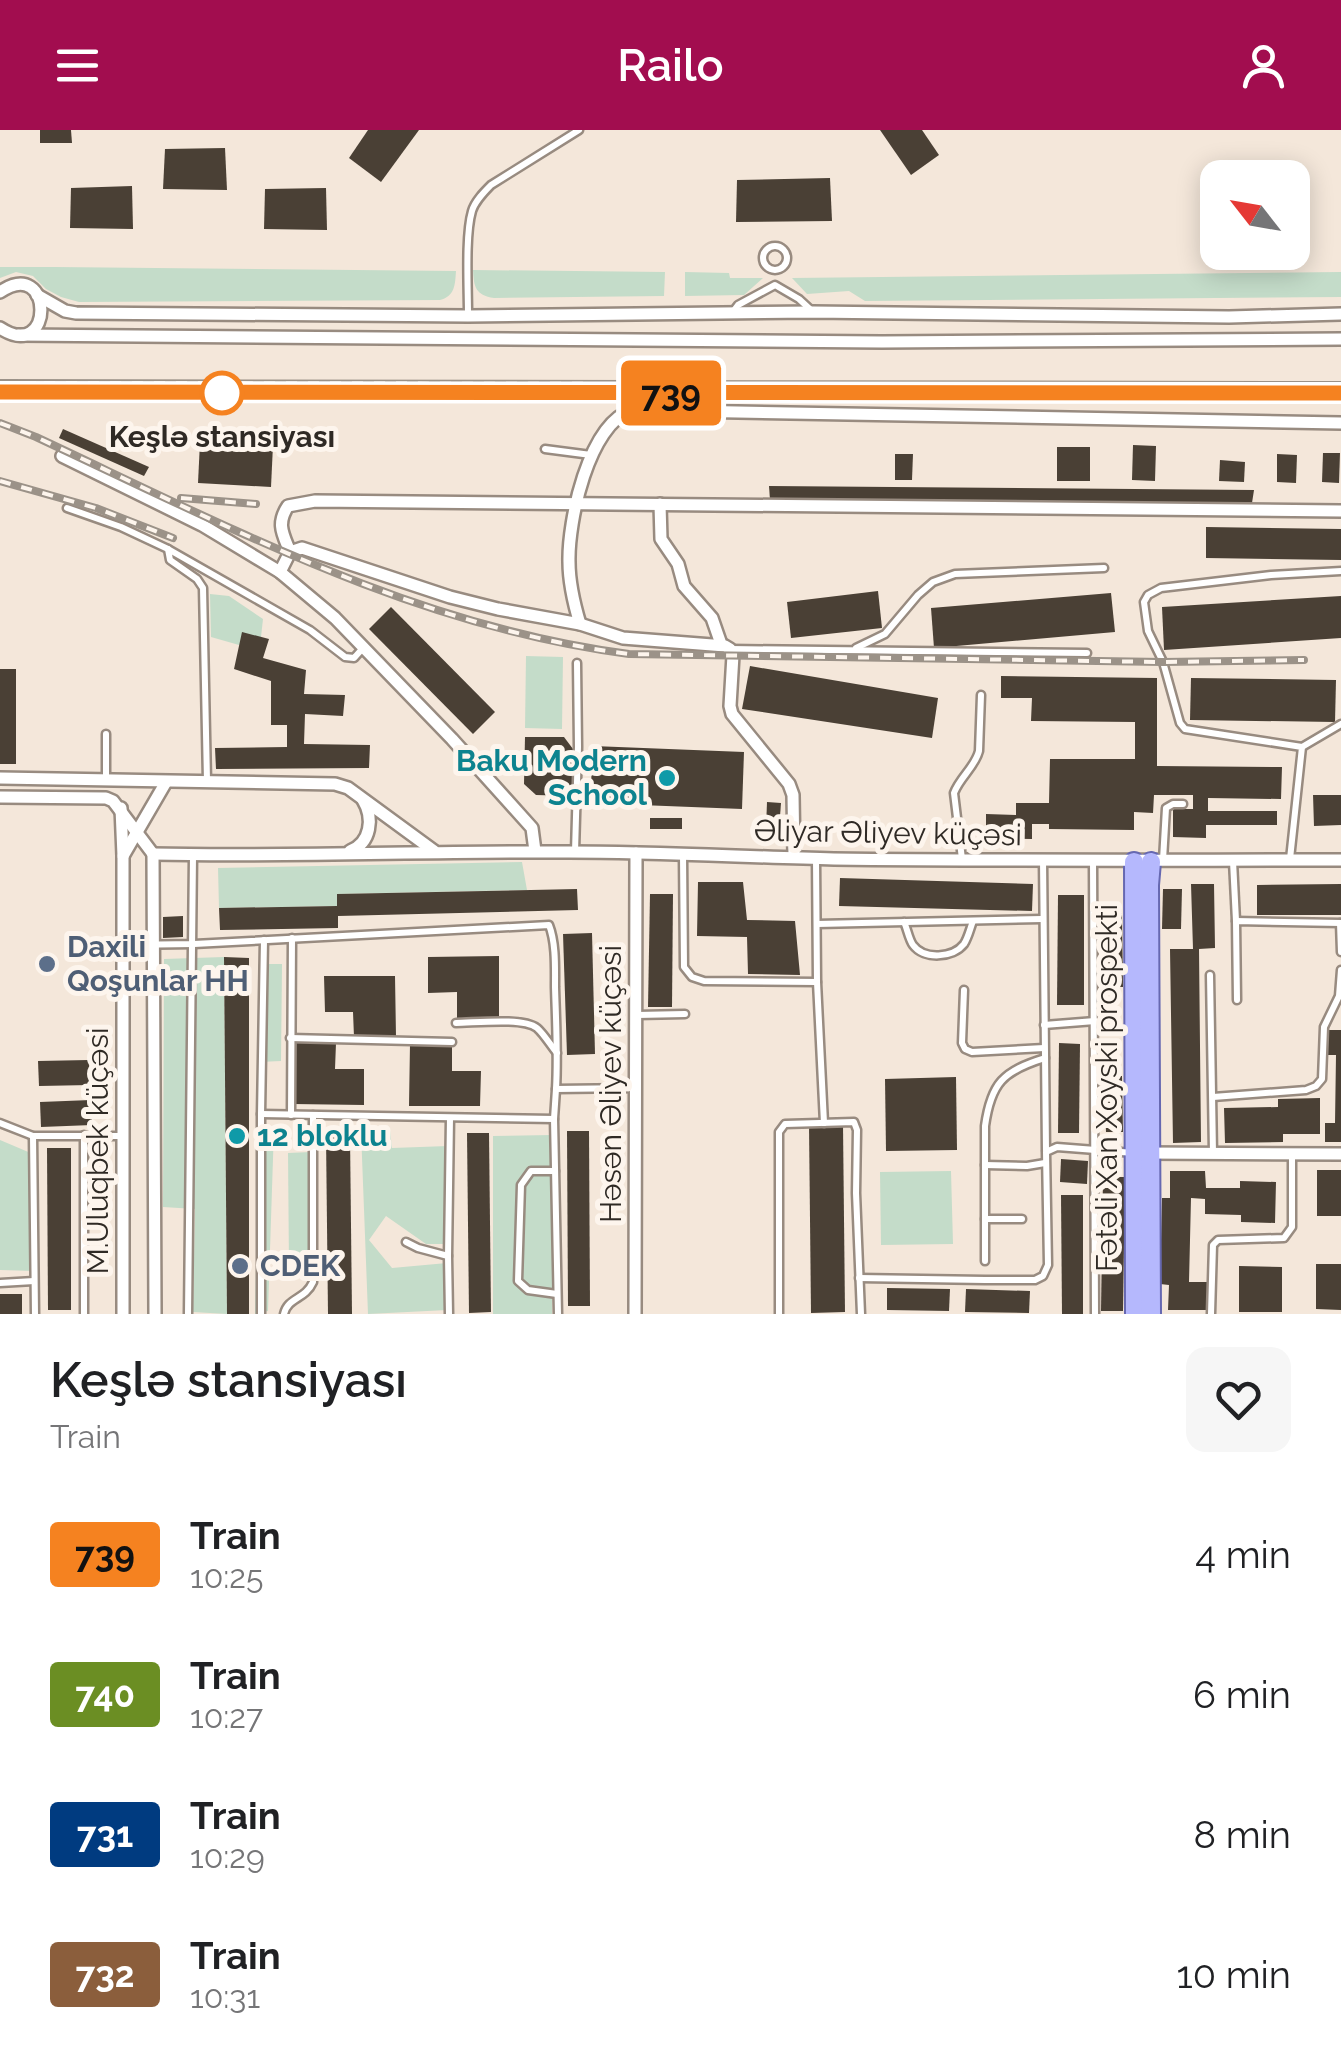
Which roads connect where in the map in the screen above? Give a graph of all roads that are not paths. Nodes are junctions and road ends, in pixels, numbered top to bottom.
1 (579, 130) edge
2 (776, 270) dead end
3 (775, 285) junction
4 (0, 292) edge
5 (38, 294) junction
6 (812, 312) junction
7 (731, 314) junction
8 (1341, 314) edge
9 (468, 316) junction
10 (0, 328) edge
11 (18, 336) junction
12 (1341, 340) edge
13 (1341, 423) edge
14 (545, 449) dead end
15 (592, 455) junction
16 (62, 456) dead end
17 (576, 504) junction
18 (660, 504) junction
19 (67, 508) dead end
20 (1341, 511) edge
21 (168, 550) junction
22 (290, 552) junction
23 (1104, 568) dead end
24 (1341, 570) edge
25 (280, 572) junction
26 (580, 624) junction
27 (364, 647) junction
28 (726, 647) junction
29 (851, 650) junction
30 (1087, 652) dead end
31 (577, 663) dead end
32 (981, 695) dead end
33 (1341, 724) edge
34 (106, 734) dead end
35 (1302, 747) junction
36 (0, 778) edge
37 (106, 780) junction
38 (166, 782) junction
39 (207, 782) junction
40 (360, 796) junction
41 (0, 797) edge
42 (1183, 804) dead end
43 (121, 808) junction
44 (137, 832) junction
45 (434, 851) junction
46 (535, 852) junction
47 (575, 852) junction
48 (636, 853) junction
49 (154, 854) junction
50 (683, 854) junction
51 (193, 855) junction
52 (340, 855) junction
53 (123, 856) junction
54 (794, 856) junction
55 (816, 858) junction
56 (962, 859) junction
57 (1042, 860) junction
58 (1290, 860) junction
59 (1341, 860) edge
60 (1232, 861) junction
61 (1093, 862) junction
62 (1150, 862) junction
63 (1042, 919) junction
64 (1236, 921) junction
65 (904, 922) junction
66 (972, 922) junction
67 (1340, 923) edge
68 (816, 924) junction
69 (292, 938) junction
70 (264, 940) junction
71 (154, 944) junction
72 (194, 944) junction
73 (122, 945) junction
74 (1341, 952) edge
75 (1341, 970) edge
76 (1210, 975) dead end
77 (816, 982) junction
78 (964, 990) dead end
79 (1237, 1000) dead end
80 (685, 1014) dead end
81 (636, 1015) junction
82 (1095, 1021) junction
83 (456, 1024) dead end
84 (1044, 1024) junction
85 (290, 1038) junction
86 (452, 1042) dead end
87 (1044, 1048) junction
88 (558, 1054) junction
89 (1045, 1058) junction
90 (636, 1088) junction
91 (556, 1089) junction
92 (1213, 1098) junction
93 (261, 1114) junction
94 (291, 1115) junction
95 (313, 1115) junction
96 (450, 1118) junction
97 (554, 1119) junction
98 (0, 1123) edge
99 (824, 1124) junction
100 (33, 1136) junction
101 (84, 1136) junction
102 (123, 1136) junction
103 (1096, 1149) junction
104 (1046, 1152) junction
105 (1143, 1153) junction
106 (1213, 1154) junction
107 (1292, 1154) junction
108 (1341, 1154) edge
109 (1045, 1163) junction
110 (985, 1165) junction
111 (554, 1171) junction
112 (985, 1219) junction
113 (1022, 1219) dead end
114 (406, 1242) dead end
115 (448, 1256) junction
116 (985, 1261) dead end
117 (859, 1278) junction
118 (34, 1281) junction
119 (0, 1283) edge
120 (556, 1294) junction
121 (36, 1314) edge
122 (84, 1314) edge
123 (124, 1314) edge
124 (155, 1314) edge
125 (188, 1314) edge
126 (261, 1314) edge
127 (284, 1314) edge
128 (449, 1314) edge
129 (558, 1314) edge
130 (635, 1314) edge
131 (779, 1314) edge
132 (861, 1314) edge
133 (1095, 1314) edge
134 (1135, 1314) edge
135 (1151, 1314) edge
136 (1211, 1314) edge

1 - 9 lane
2 - 3 lane
3 - 6 lane
3 - 7 lane
4 - 5 street
5 - 9 street
5 - 11 street
6 - 7 street
6 - 8 street
7 - 9 street
10 - 11 street
11 - 12 street
13 - 15 street
14 - 15 lane
15 - 17 street
16 - 25 street
17 - 18 street
17 - 22 street
17 - 26 street
18 - 20 street
18 - 28 street
19 - 21 lane
21 - 27 lane
21 - 39 lane
22 - 25 street
22 - 26 street
23 - 29 lane
24 - 35 lane
25 - 27 street
26 - 28 street
27 - 46 street
28 - 29 lane
28 - 54 street
29 - 30 lane
31 - 47 lane
32 - 56 lane
33 - 35 lane
34 - 37 lane
35 - 58 lane
36 - 37 street
37 - 38 street
38 - 39 street
38 - 44 street
39 - 40 street
40 - 45 street
40 - 52 street
41 - 43 street
42 - 62 lane
43 - 44 street
43 - 53 street, M.Uluqbek küçəsi
44 - 49 street
44 - 53 street
45 - 46 street, Əliyar Əliyev küçəsi
45 - 52 street, Əliyar Əliyev küçəsi
46 - 47 street, Əliyar Əliyev küçəsi
47 - 48 street, Əliyar Əliyev küçəsi
48 - 50 street, Əliyar Əliyev küçəsi
48 - 81 street, Həsən Əliyev küçəsi
49 - 51 street, Əliyar Əliyev küçəsi
49 - 71 street, M.Uluqbek küçəsi
50 - 54 street, Əliyar Əliyev küçəsi
50 - 77 lane
51 - 52 street, Əliyar Əliyev küçəsi
51 - 72 lane
53 - 73 street, M.Uluqbek küçəsi
54 - 55 street, Əliyar Əliyev küçəsi
55 - 56 street, Əliyar Əliyev küçəsi
55 - 68 lane
56 - 57 street, Əliyar Əliyev küçəsi
57 - 61 street, Əliyar Əliyev küçəsi
57 - 63 lane
58 - 59 street, Əliyar Əliyev küçəsi
58 - 60 street, Əliyar Əliyev küçəsi
60 - 62 street, Əliyar Əliyev küçəsi
60 - 64 lane
61 - 62 street, Əliyar Əliyev küçəsi
61 - 82 lane
62 - 105 main road, Fətəli Xan Xoyski prospekti
63 - 66 lane
63 - 84 lane
64 - 67 lane
64 - 79 lane
65 - 66 lane
65 - 66 lane
65 - 68 lane
67 - 74 lane
68 - 77 lane
69 - 70 lane
69 - 85 lane
69 - 88 lane
70 - 72 lane
70 - 93 lane
71 - 72 lane
71 - 73 lane
71 - 124 street, M.Uluqbek küçəsi
72 - 125 lane
73 - 102 street, M.Uluqbek küçəsi
75 - 92 lane
76 - 92 lane
77 - 99 lane
78 - 87 lane
80 - 81 lane
81 - 90 street, Həsən Əliyev küçəsi
82 - 84 lane
82 - 103 lane
83 - 88 lane
84 - 87 lane
85 - 86 lane
85 - 94 lane
87 - 89 lane
88 - 91 lane
89 - 104 lane
89 - 110 lane
90 - 91 lane
90 - 130 street, Həsən Əliyev küçəsi
91 - 97 lane
92 - 106 lane
93 - 94 lane
93 - 126 lane
94 - 95 lane
95 - 96 lane
95 - 127 lane
96 - 97 lane
96 - 115 lane
97 - 111 lane
98 - 100 lane
99 - 117 lane
99 - 131 lane
100 - 101 lane
100 - 118 lane
101 - 102 lane
101 - 122 lane
102 - 123 street, M.Uluqbek küçəsi
103 - 104 lane
103 - 105 lane
103 - 133 lane
104 - 109 lane
105 - 106 street
105 - 134 main road, Fətəli Xan Xoyski prospekti
105 - 135 main road, Fətəli Xan Xoyski prospekti
106 - 107 street
107 - 108 street
107 - 136 lane
109 - 110 lane
109 - 117 lane
110 - 112 lane
111 - 120 lane
111 - 120 lane
112 - 113 lane
112 - 116 lane
114 - 115 lane
115 - 128 lane
117 - 132 lane
118 - 119 lane
118 - 121 lane
120 - 129 lane

